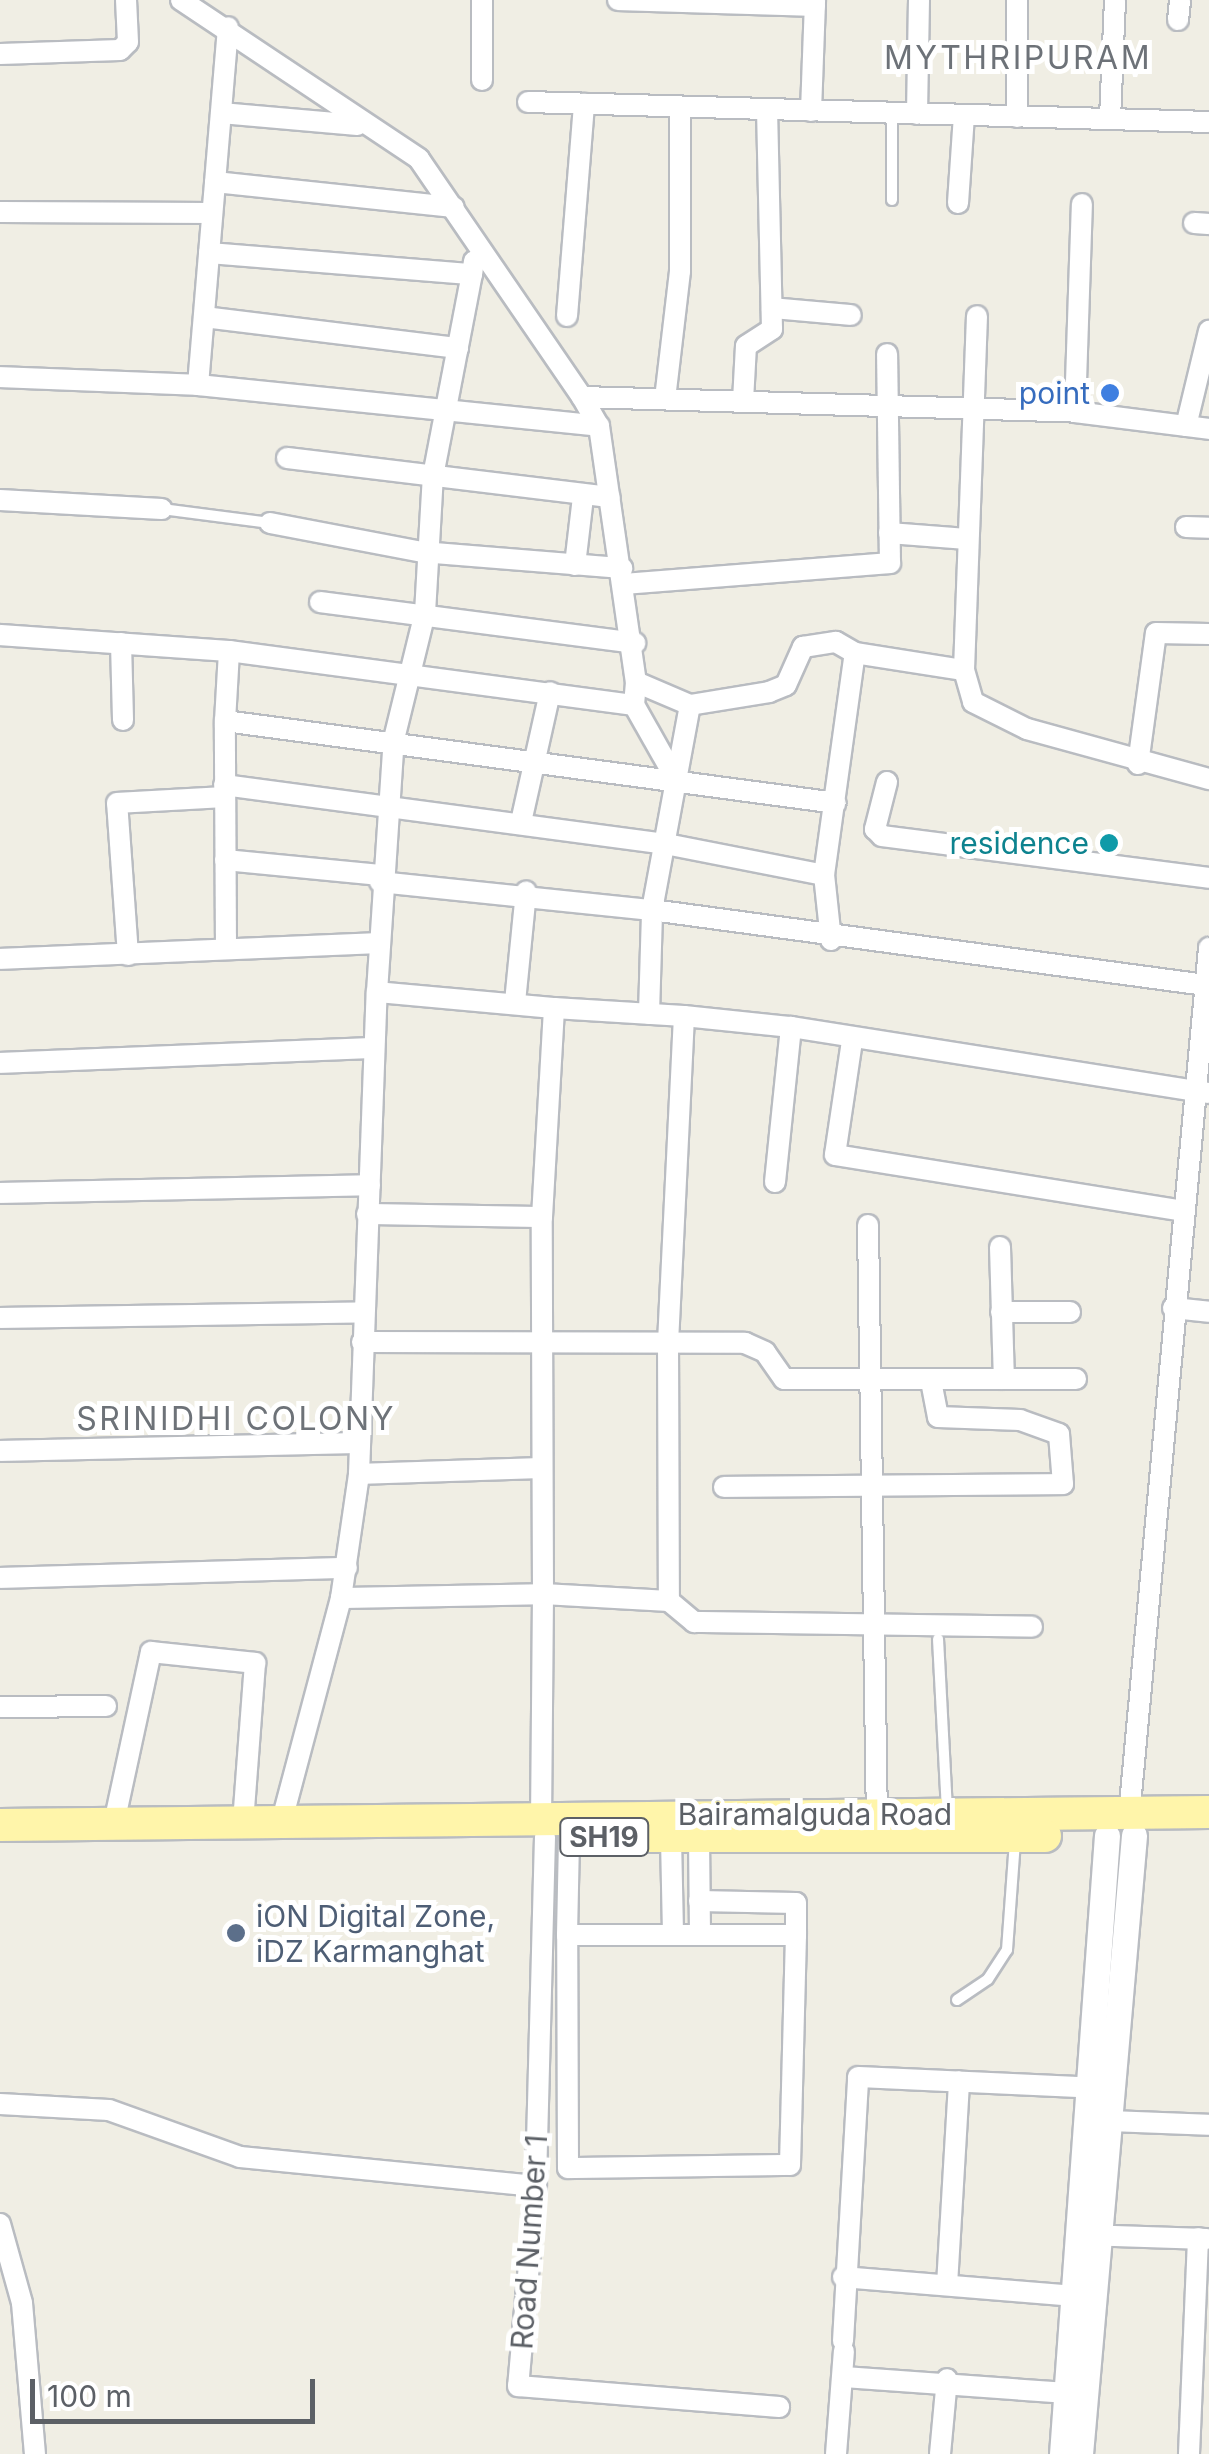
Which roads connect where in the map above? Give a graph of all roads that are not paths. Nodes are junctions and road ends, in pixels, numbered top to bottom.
1 (126, 0) edge
2 (181, 0) edge
3 (482, 0) edge
4 (618, 0) edge
5 (919, 0) edge
6 (1017, 0) edge
7 (1115, 0) edge
8 (815, 3) edge
9 (228, 27) junction
10 (0, 54) edge
11 (482, 80) dead end
12 (528, 102) dead end
13 (584, 104) junction
14 (680, 107) junction
15 (767, 110) junction
16 (811, 111) junction
17 (220, 113) junction
18 (892, 113) junction
19 (916, 114) junction
20 (964, 115) junction
21 (1017, 117) junction
22 (1110, 119) junction
23 (1209, 122) edge
24 (359, 125) junction
25 (215, 182) junction
26 (892, 200) dead end
27 (958, 203) dead end
28 (1082, 204) dead end
29 (454, 207) junction
30 (0, 212) edge
31 (212, 213) junction
32 (475, 248) junction
33 (209, 253) junction
34 (472, 274) junction
35 (772, 308) junction
36 (567, 316) dead end
37 (851, 316) dead end
38 (977, 316) dead end
39 (204, 317) junction
40 (1209, 331) edge
41 (458, 348) junction
42 (887, 354) dead end
43 (0, 377) edge
44 (198, 385) junction
45 (582, 397) junction
46 (665, 399) junction
47 (743, 401) junction
48 (886, 407) junction
49 (1075, 412) junction
50 (443, 413) junction
51 (974, 413) junction
52 (599, 426) junction
53 (1186, 426) junction
54 (1209, 429) edge
55 (287, 458) dead end
56 (433, 476) junction
57 (584, 497) junction
58 (610, 497) junction
59 (0, 500) edge
60 (162, 509) joint
61 (270, 523) joint
62 (1186, 528) dead end
63 (1209, 528) edge
64 (889, 533) junction
65 (967, 539) junction
66 (422, 552) junction
67 (575, 565) junction
68 (623, 576) junction
69 (320, 602) dead end
70 (425, 613) junction
71 (1209, 634) edge
72 (0, 635) edge
73 (634, 643) junction
74 (121, 644) junction
75 (229, 651) junction
76 (855, 653) junction
77 (964, 670) junction
78 (405, 672) junction
79 (636, 682) junction
80 (550, 692) junction
81 (634, 706) junction
82 (690, 706) junction
83 (124, 720) dead end
84 (225, 720) junction
85 (394, 739) junction
86 (539, 757) junction
87 (1138, 764) junction
88 (1209, 779) edge
89 (677, 780) junction
90 (887, 782) dead end
91 (224, 791) junction
92 (836, 803) junction
93 (386, 805) junction
94 (521, 822) junction
95 (661, 843) junction
96 (225, 860) junction
97 (824, 876) junction
98 (380, 878) junction
99 (1209, 878) edge
100 (526, 892) junction
101 (652, 910) junction
102 (831, 940) junction
103 (376, 943) junction
104 (226, 948) junction
105 (1209, 948) edge
106 (128, 955) junction
107 (0, 959) edge
108 (1205, 985) junction
109 (377, 992) junction
110 (514, 1002) junction
111 (554, 1008) junction
112 (650, 1014) junction
113 (684, 1016) junction
114 (791, 1027) junction
115 (852, 1041) junction
116 (374, 1048) junction
117 (0, 1063) edge
118 (1202, 1092) edge
119 (774, 1182) dead end
120 (370, 1185) junction
121 (0, 1193) edge
122 (1183, 1211) junction
123 (367, 1214) junction
124 (542, 1218) junction
125 (868, 1224) dead end
126 (1000, 1247) dead end
127 (1173, 1308) junction
128 (363, 1312) junction
129 (1001, 1312) junction
130 (1070, 1312) dead end
131 (1209, 1312) edge
132 (0, 1318) edge
133 (540, 1340) junction
134 (668, 1341) junction
135 (362, 1342) junction
136 (1004, 1379) junction
137 (1076, 1379) dead end
138 (931, 1380) junction
139 (869, 1382) junction
140 (359, 1443) junction
141 (0, 1451) edge
142 (539, 1468) junction
143 (359, 1474) junction
144 (724, 1487) dead end
145 (870, 1490) junction
146 (347, 1568) junction
147 (0, 1578) edge
148 (543, 1594) junction
149 (341, 1598) junction
150 (669, 1601) junction
151 (871, 1625) junction
152 (1032, 1627) dead end
153 (938, 1639) dead end
154 (106, 1706) dead end
155 (0, 1707) edge
156 (1209, 1812) edge
157 (947, 1813) junction
158 (242, 1820) junction
159 (282, 1820) junction
160 (114, 1823) junction
161 (0, 1824) edge
162 (877, 1825) junction
163 (552, 1829) junction
164 (1123, 1829) junction
165 (1209, 1834) edge
166 (1015, 1836) junction
167 (685, 1838) junction
168 (0, 1846) edge
169 (698, 1901) junction
170 (673, 1934) junction
171 (700, 1934) junction
172 (568, 1935) junction
173 (796, 1935) junction
174 (957, 2000) dead end
175 (958, 2080) junction
176 (1100, 2088) junction
177 (0, 2104) edge
178 (1108, 2121) junction
179 (1209, 2124) edge
180 (536, 2186) junction
181 (0, 2224) edge
182 (1088, 2235) junction
183 (1203, 2238) edge
184 (843, 2277) junction
185 (946, 2286) junction
186 (1074, 2296) junction
187 (22, 2303) junction
188 (0, 2305) edge
189 (844, 2377) junction
190 (946, 2380) junction
191 (1067, 2393) junction
192 (779, 2407) dead end
193 (35, 2454) edge
194 (836, 2454) edge
195 (940, 2454) edge
196 (1062, 2454) edge
197 (1080, 2454) edge
198 (1189, 2454) edge

1 - 10 street
2 - 9 street
3 - 11 street
4 - 8 street
5 - 19 street
6 - 21 street
7 - 22 street
8 - 16 street
9 - 17 street
9 - 24 street
12 - 13 street
13 - 14 street
13 - 36 street
14 - 15 street
14 - 46 street
15 - 16 street
15 - 35 street
16 - 18 street
17 - 24 street
17 - 25 street
18 - 19 street
18 - 26 lane
19 - 20 street
20 - 21 street
20 - 27 street
21 - 22 street
22 - 23 street
24 - 29 street
25 - 29 street
25 - 31 street
28 - 49 street
29 - 32 street
30 - 31 street
31 - 33 street
32 - 34 street
32 - 45 street
33 - 34 street
33 - 39 street
34 - 41 street
35 - 37 street
35 - 47 street
38 - 51 street
39 - 41 street
39 - 44 street
40 - 53 street
41 - 50 street
42 - 48 street
43 - 44 street
44 - 50 street
45 - 46 street
45 - 52 street
46 - 47 street
47 - 48 street
48 - 51 street
48 - 64 street
49 - 51 street
49 - 53 street
50 - 52 street
50 - 56 street
51 - 65 street
52 - 58 street
53 - 54 street
55 - 56 street
56 - 57 street
56 - 66 street
57 - 58 street
57 - 67 street
58 - 68 street
59 - 60 street
60 - 61 lane
61 - 66 street
62 - 63 street
64 - 65 street
64 - 68 street
65 - 77 street
66 - 67 street
66 - 70 street
67 - 68 street
68 - 73 street
69 - 70 street
70 - 73 street
70 - 78 street
71 - 87 street
72 - 74 street
73 - 79 street
74 - 75 street
74 - 83 street
75 - 78 street
75 - 84 street
76 - 77 street
76 - 82 street
76 - 92 street
77 - 87 street
78 - 80 street
78 - 85 street
79 - 81 street
79 - 82 street
80 - 81 street
80 - 86 street
81 - 89 street
82 - 89 street
84 - 85 street
84 - 91 street
85 - 86 street
85 - 93 street
86 - 89 street
86 - 94 street
87 - 88 street
89 - 92 street
89 - 95 street
90 - 99 street
91 - 93 street
91 - 96 street
91 - 106 street
92 - 97 street
93 - 94 street
93 - 98 street
94 - 95 street
95 - 97 street
95 - 101 street
96 - 98 street
96 - 104 street
97 - 102 street
98 - 100 street
98 - 103 street
100 - 101 street
100 - 110 street
101 - 102 street
101 - 112 street
102 - 108 street
103 - 104 street
103 - 109 street
104 - 106 street
105 - 108 street
106 - 107 street
108 - 118 street
109 - 110 street
109 - 116 street
110 - 111 street
111 - 112 street
111 - 124 street
112 - 113 street
113 - 114 street
113 - 134 street
114 - 115 street
114 - 119 street
115 - 118 street
115 - 122 street
116 - 117 street
116 - 120 street
118 - 122 street
120 - 121 street
120 - 123 street
122 - 127 street
123 - 124 street
123 - 128 street
124 - 133 street
125 - 139 street
126 - 129 street
127 - 131 street
127 - 164 street
128 - 132 street
128 - 135 street
129 - 130 street
129 - 136 street
133 - 134 street
133 - 135 street
133 - 142 street
134 - 139 street
134 - 150 street
135 - 140 street
136 - 137 street
136 - 138 street
138 - 139 street
138 - 145 street
139 - 145 street
140 - 141 street
140 - 143 street
142 - 143 street
142 - 148 street
143 - 146 street
144 - 145 street
145 - 151 street
146 - 147 street
146 - 149 street
148 - 149 street
148 - 150 street
148 - 163 street
149 - 159 street
150 - 151 street
151 - 152 street
151 - 162 street
153 - 157 lane
154 - 155 street
156 - 164 main road, Bairamalguda Road / SH19
157 - 162 main road, Bairamalguda Road / SH19
157 - 164 main road, Bairamalguda Road / SH19
158 - 159 main road, Bairamalguda Road / SH19
158 - 160 main road, Bairamalguda Road / SH19
158 - 160 street
159 - 163 main road, Bairamalguda Road / SH19
160 - 161 main road, Bairamalguda Road / SH19
162 - 163 main road, Bairamalguda Road / SH19
162 - 166 main road, Bairamalguda Road / SH19
162 - 167 main road, Bairamalguda Road / SH19
163 - 167 main road, Bairamalguda Road / SH19
163 - 168 main road, Bairamalguda Road / SH19
163 - 172 street
163 - 180 street, Road Number 1
164 - 165 main road, Bairamalguda Road / SH19
164 - 166 main road, Bairamalguda Road / SH19
164 - 176 street
166 - 174 lane
167 - 169 street
167 - 170 street
169 - 171 street
169 - 173 street
170 - 171 street
170 - 172 street
171 - 173 street
172 - 173 street
175 - 176 street
175 - 184 street
175 - 185 street
176 - 178 street
176 - 182 street
177 - 180 street
178 - 179 street
178 - 182 street
180 - 192 street, Road Number 1
181 - 187 street
182 - 183 street
182 - 186 street
182 - 197 street
183 - 198 street
184 - 185 street
184 - 189 street
185 - 186 street
186 - 191 street
187 - 188 street
187 - 193 street
189 - 190 street
189 - 194 street
190 - 191 street
190 - 195 street
191 - 196 street

